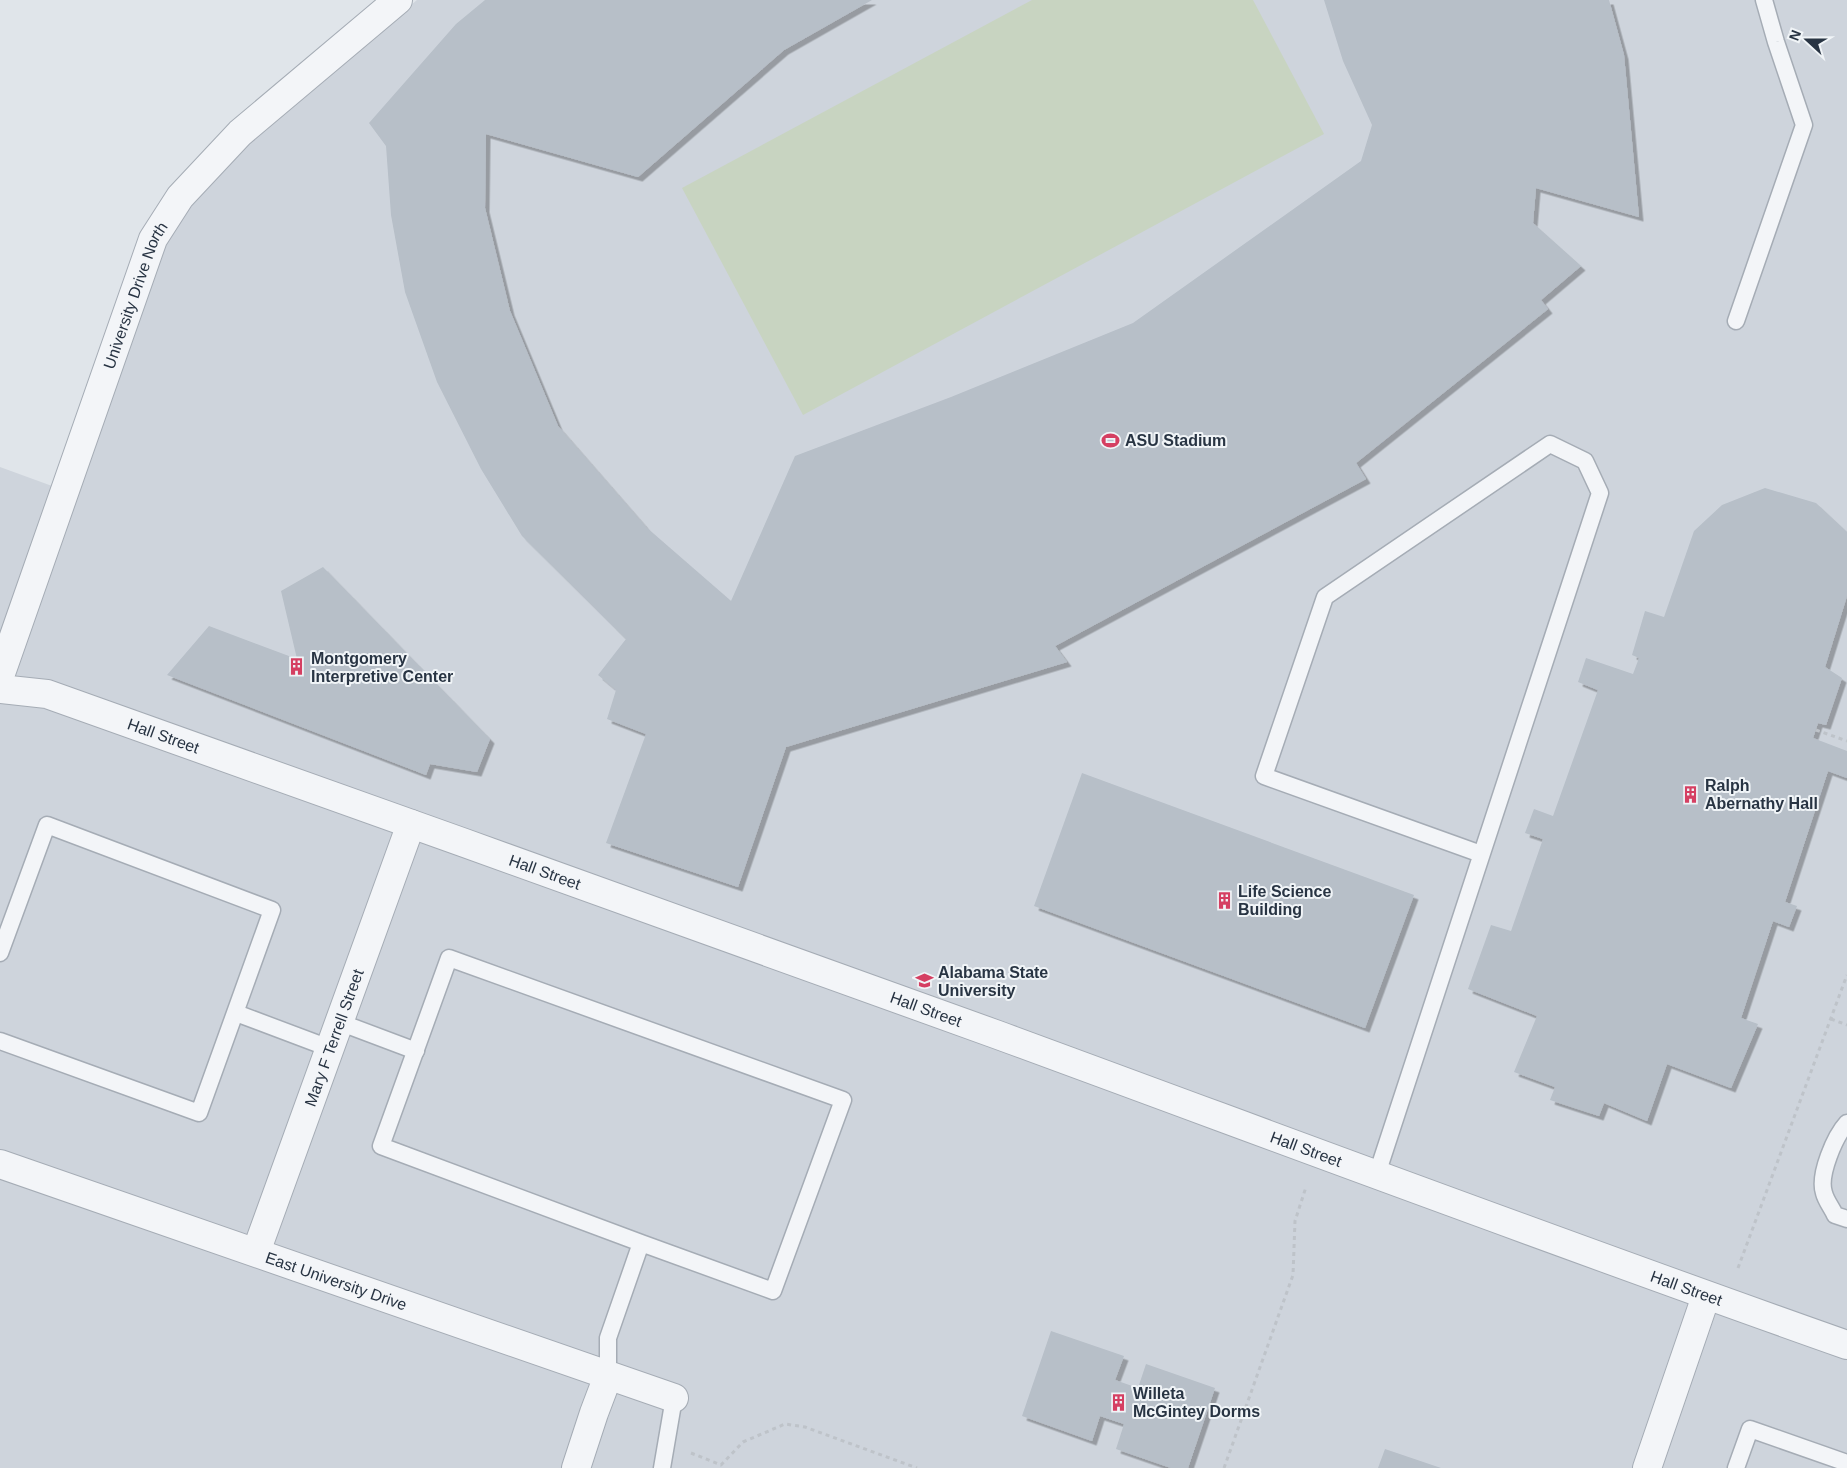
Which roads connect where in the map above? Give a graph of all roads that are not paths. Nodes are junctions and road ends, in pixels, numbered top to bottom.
1 (398, 0) edge
2 (1764, 0) edge
3 (1736, 321) dead end
4 (0, 676) edge
5 (0, 689) edge
6 (411, 824) junction
7 (1481, 854) junction
8 (0, 952) edge
9 (236, 1013) junction
10 (339, 1022) junction
11 (0, 1041) edge
12 (329, 1048) junction
13 (416, 1051) junction
14 (1847, 1122) edge
15 (0, 1164) edge
16 (1377, 1174) junction
17 (1847, 1220) edge
18 (641, 1243) junction
19 (256, 1252) junction
20 (1706, 1296) junction
21 (1847, 1346) edge
22 (608, 1376) junction
23 (674, 1398) joint
24 (1847, 1463) edge
25 (576, 1468) edge
26 (662, 1468) edge
27 (1647, 1468) edge
28 (1736, 1468) edge

1 - 4 street, University Drive North
2 - 3 lane
5 - 6 street, Hall Street
6 - 10 street, Mary F Terrell Street
6 - 16 street, Hall Street
7 - 7 lane
7 - 16 lane
8 - 9 lane
9 - 11 lane
9 - 12 lane
10 - 12 street, Mary F Terrell Street
10 - 13 lane
12 - 19 street, Mary F Terrell Street
13 - 18 lane
13 - 18 lane
14 - 17 lane
15 - 19 street, East University Drive
16 - 20 street, Hall Street
18 - 22 lane
19 - 22 street, East University Drive
20 - 21 street, Hall Street
20 - 27 street
22 - 23 street, East University Drive
22 - 25 street
23 - 26 lane
24 - 28 lane

